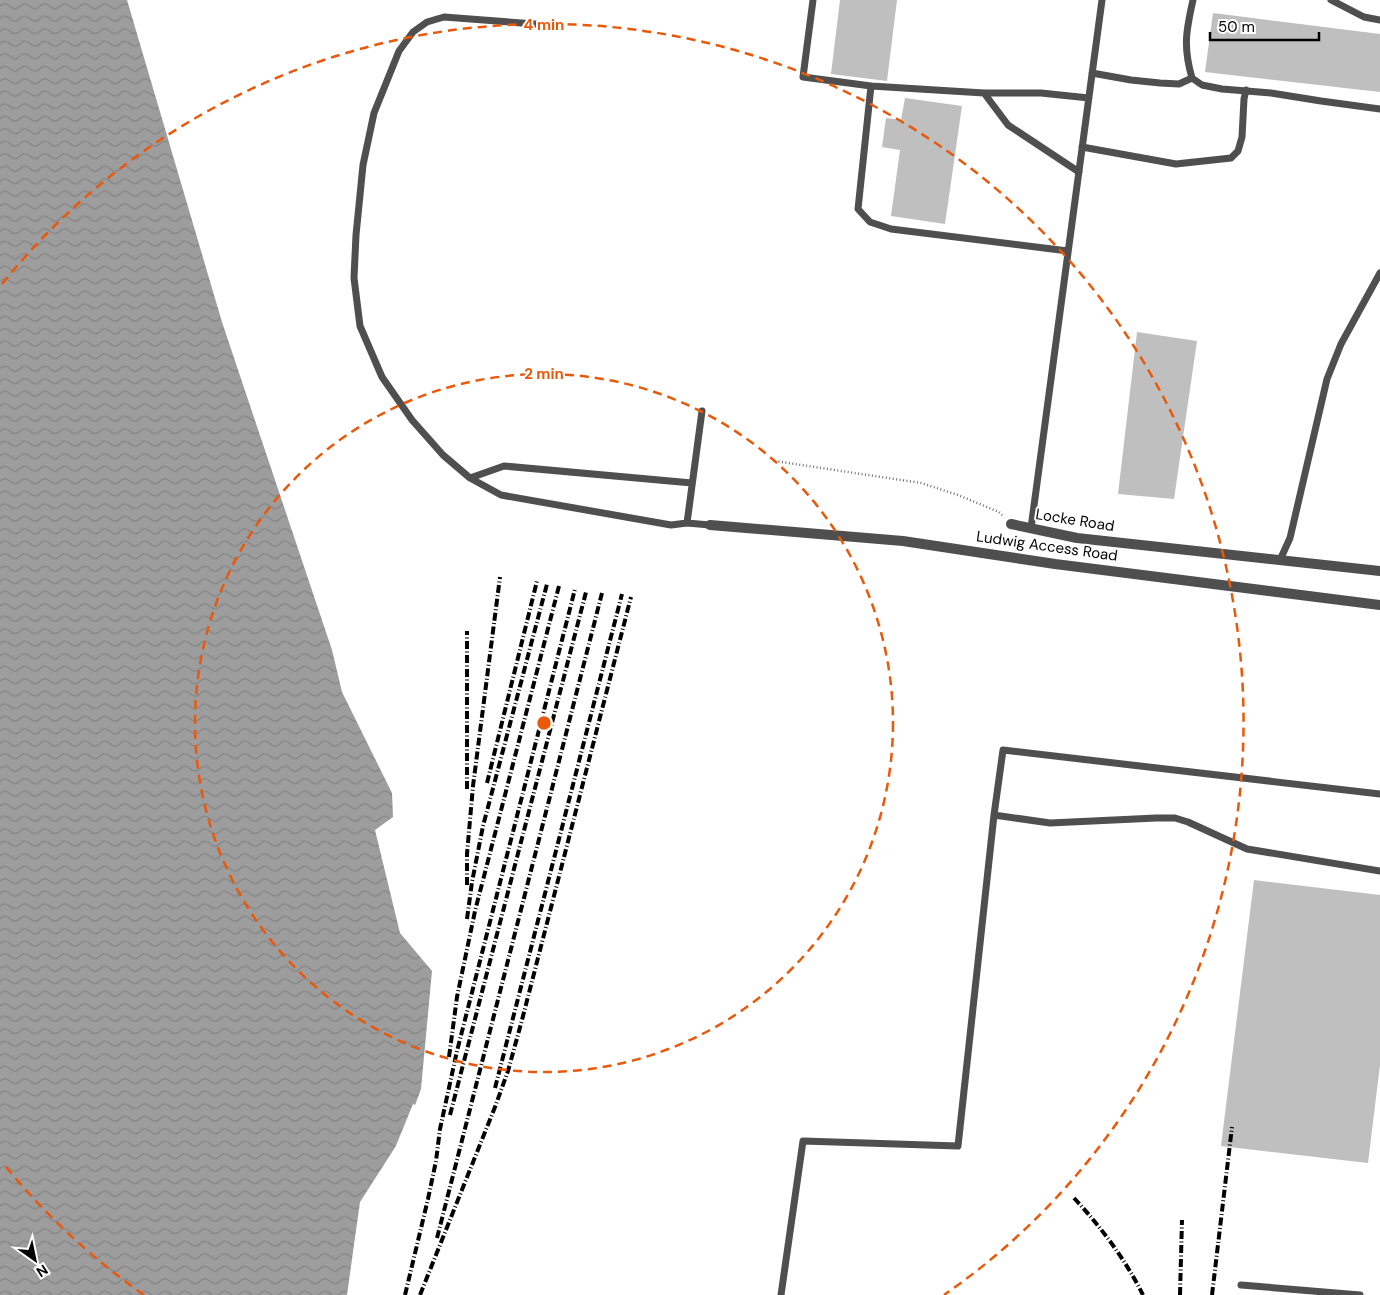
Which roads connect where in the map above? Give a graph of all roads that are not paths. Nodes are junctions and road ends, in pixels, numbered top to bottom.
1 (813, 0) edge
2 (1102, 0) edge
3 (1193, 0) edge
4 (1331, 0) edge
5 (1380, 20) edge
6 (536, 24) dead end
7 (1092, 74) junction
8 (1192, 78) junction
9 (871, 86) junction
10 (1246, 90) junction
11 (984, 93) junction
12 (1089, 98) junction
13 (1380, 109) edge
14 (1082, 147) junction
15 (1079, 172) junction
16 (1068, 251) junction
17 (1380, 273) edge
18 (702, 411) dead end
19 (470, 478) junction
20 (692, 483) junction
21 (687, 523) junction
22 (1011, 524) road end
23 (710, 525) joint
24 (1031, 528) junction
25 (1280, 560) junction
26 (1380, 572) edge
27 (1380, 605) edge
28 (1380, 794) edge
29 (994, 815) junction
30 (1380, 871) edge
31 (1241, 1285) dead end
32 (781, 1295) edge
33 (1360, 1295) edge

1 - 9 lane
2 - 7 lane
3 - 8 lane
4 - 5 lane
6 - 19 lane
7 - 8 lane
7 - 12 lane
8 - 10 lane
9 - 11 lane
9 - 16 lane
10 - 13 lane
10 - 14 lane
11 - 12 lane
11 - 15 lane
12 - 14 lane
14 - 15 lane
15 - 16 lane
16 - 24 lane
17 - 25 lane
18 - 20 lane
19 - 20 lane
19 - 21 lane
20 - 21 lane
21 - 23 lane
22 - 24 street, Locke Road
23 - 27 street, Ludwig Access Road
24 - 25 street, Locke Road
25 - 26 street, Locke Road
28 - 29 lane
29 - 30 lane
29 - 32 lane
31 - 33 lane

